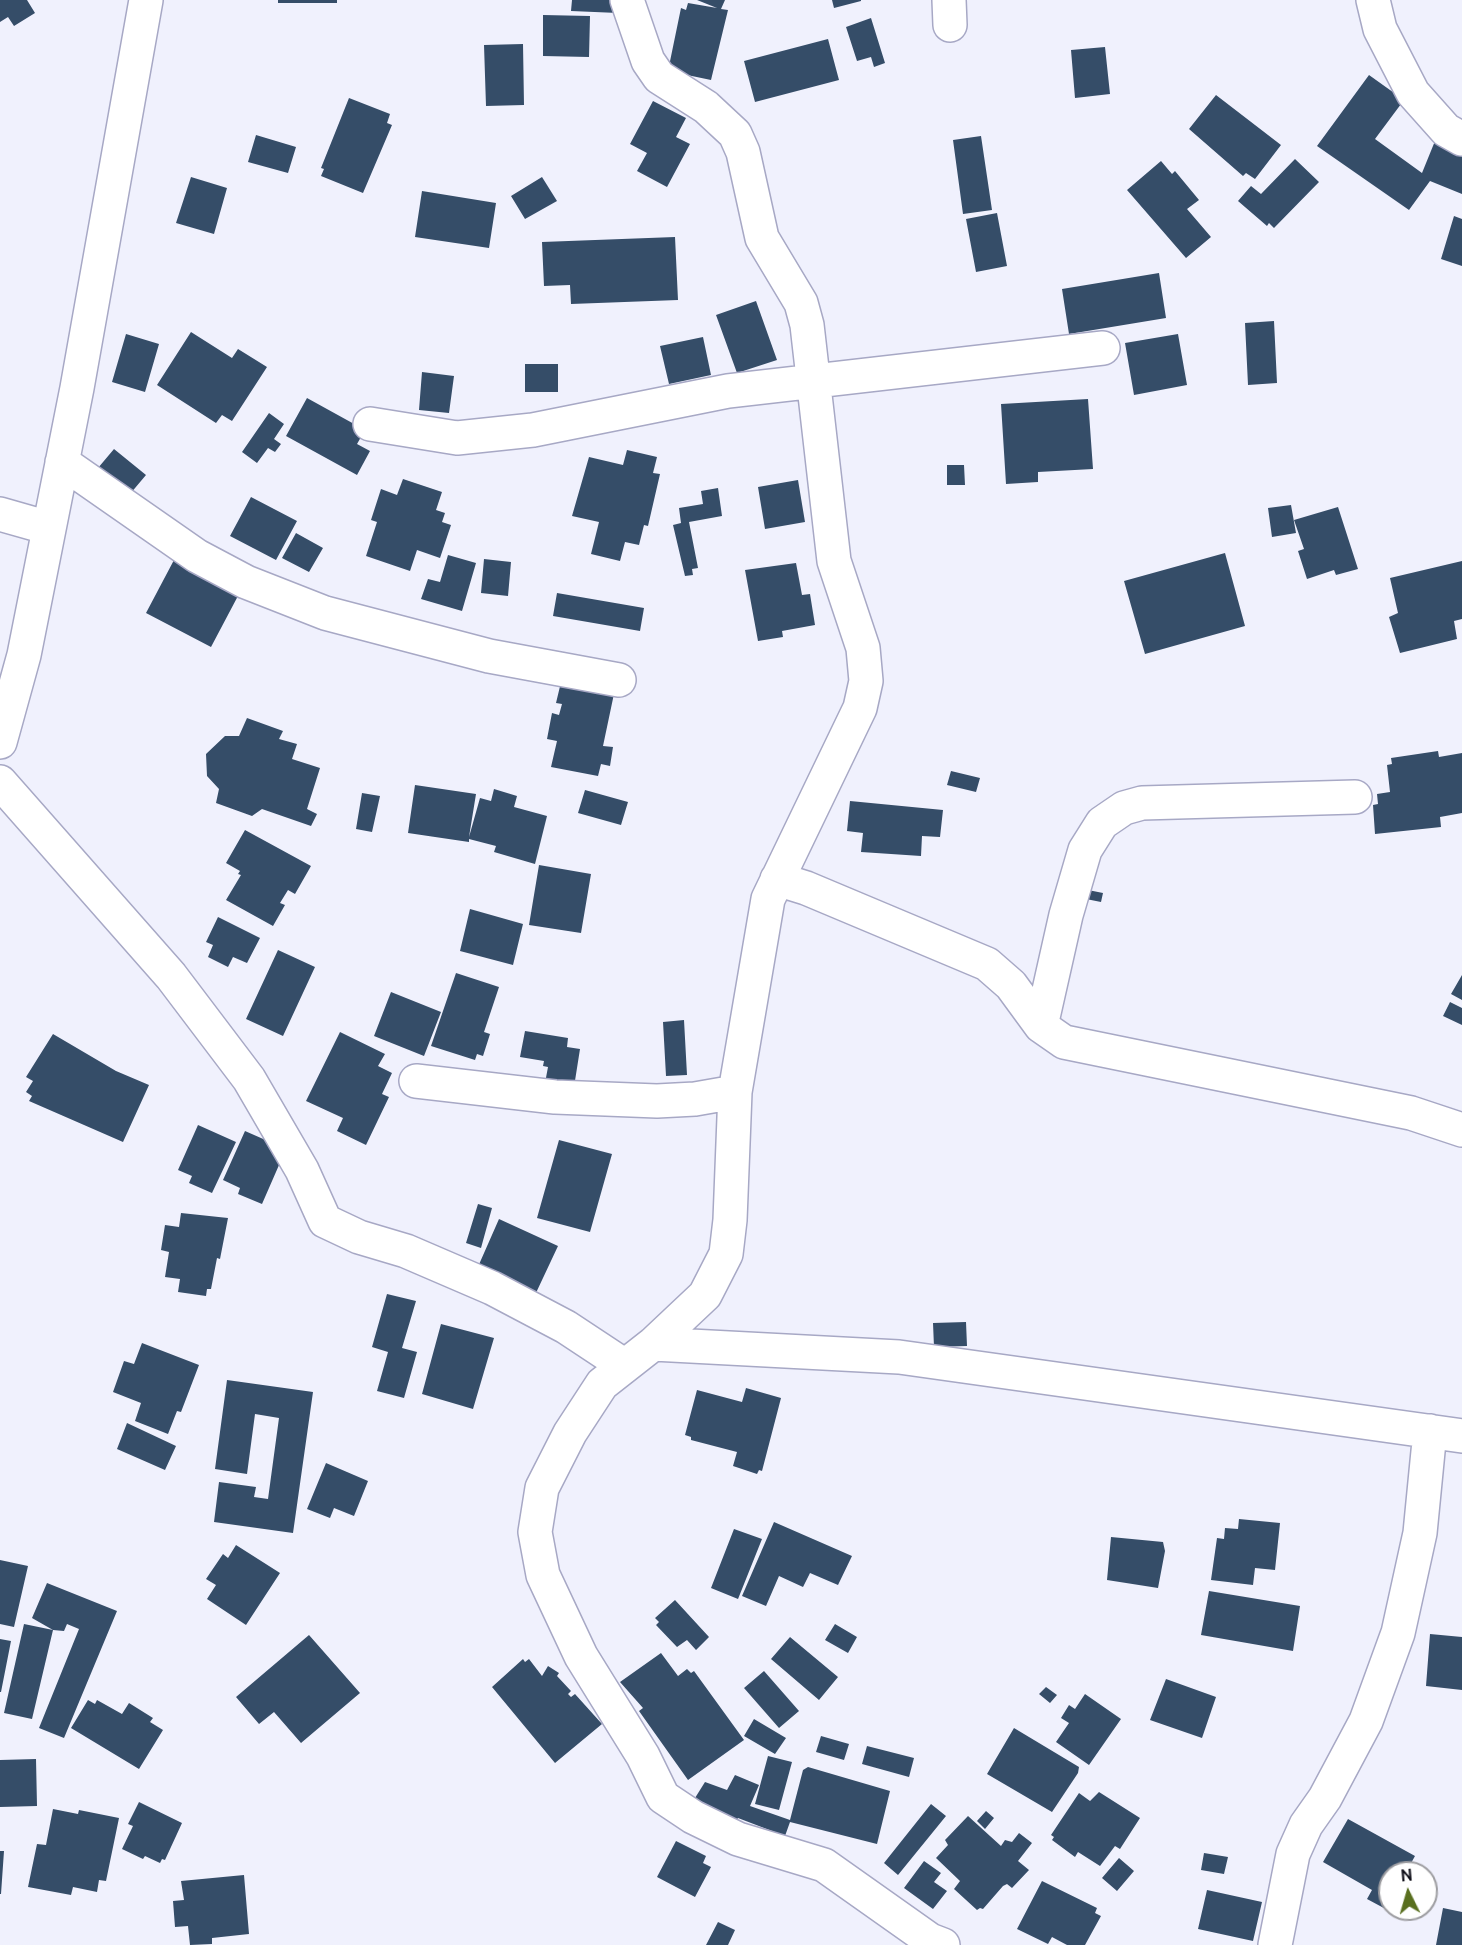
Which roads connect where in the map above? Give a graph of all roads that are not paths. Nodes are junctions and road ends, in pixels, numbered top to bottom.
1 (146, 0) edge
2 (627, 0) edge
3 (1372, 0) edge
4 (1462, 139) edge
5 (1103, 348) dead end
6 (814, 380) junction
7 (370, 424) dead end
8 (62, 462) junction
9 (0, 514) edge
10 (49, 528) junction
11 (619, 680) dead end
12 (0, 742) edge
13 (0, 782) edge
14 (1355, 797) dead end
15 (777, 879) junction
16 (1041, 1026) junction
17 (416, 1081) dead end
18 (735, 1092) junction
19 (1462, 1130) edge
20 (653, 1344) junction
21 (625, 1366) junction
22 (1430, 1431) junction
23 (1462, 1436) edge
24 (943, 1945) edge
25 (1275, 1945) edge

1 - 8 street
2 - 6 street
3 - 4 street
5 - 6 street
6 - 7 street
6 - 15 street
8 - 10 street
8 - 11 street
9 - 10 street
10 - 12 street
13 - 21 street
14 - 16 street
15 - 16 street
15 - 18 street
16 - 19 street
17 - 18 street
18 - 20 street
20 - 21 street
20 - 22 street
21 - 24 street
22 - 23 street
22 - 25 street

